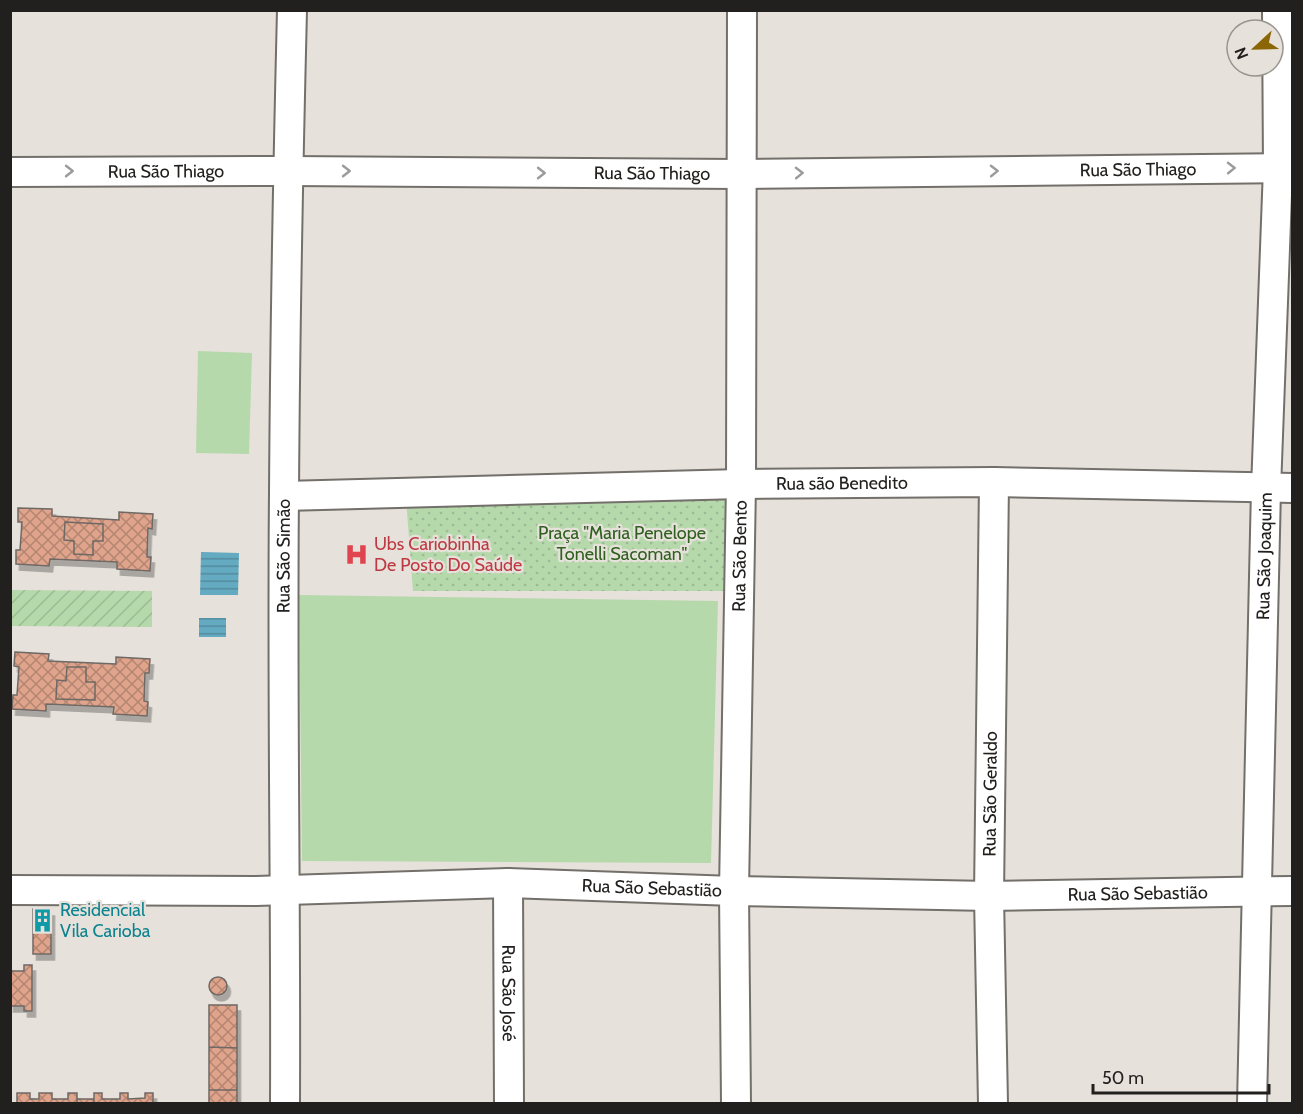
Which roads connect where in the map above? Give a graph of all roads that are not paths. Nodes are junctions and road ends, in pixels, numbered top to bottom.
1 (292, 10) edge
2 (742, 10) edge
3 (1277, 10) edge
4 (1285, 168) edge
5 (288, 171) junction
6 (10, 172) edge
7 (741, 174) junction
8 (994, 482) junction
9 (741, 484) junction
10 (1279, 489) edge
11 (284, 496) junction
12 (508, 883) junction
13 (10, 890) edge
14 (286, 890) junction
15 (734, 891) junction
16 (1256, 891) junction
17 (1293, 891) edge
18 (989, 896) junction
19 (285, 1104) edge
20 (509, 1104) edge
21 (736, 1104) edge
22 (993, 1104) edge
23 (1252, 1104) edge

1 - 5 street, Rua São Simão
2 - 7 street, Rua São Bento
3 - 4 street, Rua São Joaquim
7 -> 4 street, Rua São Thiago
4 - 10 street, Rua São Joaquim
6 -> 5 street, Rua São Thiago
5 -> 7 street, Rua São Thiago
5 - 11 street, Rua São Simão
7 - 9 street, Rua São Bento
8 - 9 street, Rua são Benedito
8 - 10 street, Rua são Benedito
8 - 18 street, Rua São Geraldo
9 - 11 street, Rua são Benedito
9 - 15 street, Rua São Bento
10 - 16 street, Rua São Joaquim
11 - 14 street, Rua São Simão
12 - 14 street, Rua São Sebastião
12 - 15 street, Rua São Sebastião
12 - 20 street, Rua São José
13 - 14 street, Rua São Sebastião
14 - 19 street, Rua São Simão
15 - 18 street, Rua São Sebastião
15 - 21 street, Rua São Bento
16 - 17 street, Rua São Sebastião
16 - 18 street, Rua São Sebastião
16 - 23 street, Rua São Joaquim
18 - 22 street, Rua São Geraldo

